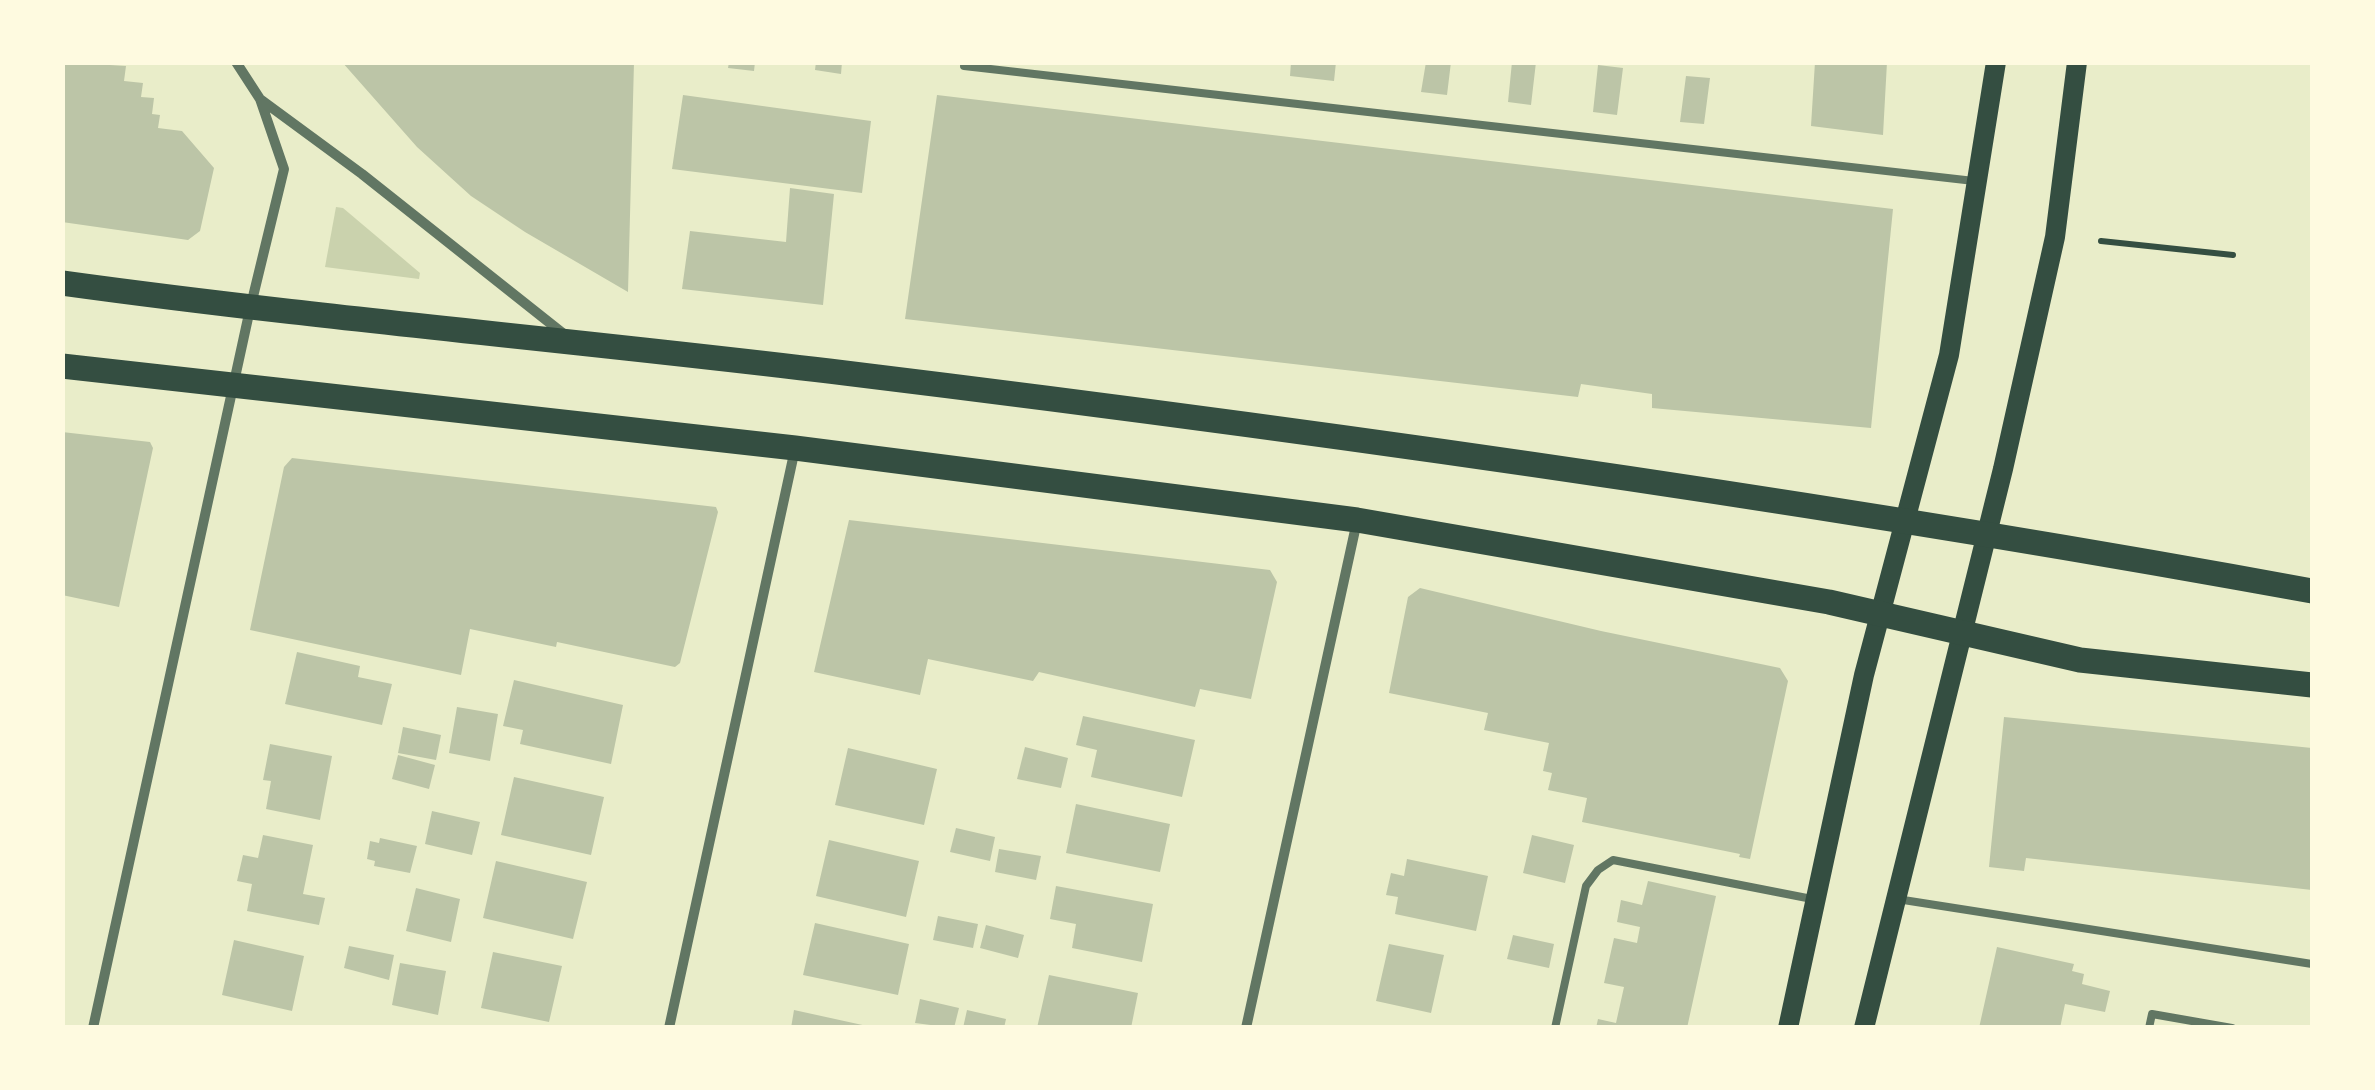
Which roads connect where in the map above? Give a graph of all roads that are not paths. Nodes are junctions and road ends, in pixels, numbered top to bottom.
1 (236, 62) edge
2 (1996, 62) edge
3 (2077, 62) edge
4 (964, 66) dead end
5 (260, 98) junction
6 (1978, 182) junction
7 (62, 283) edge
8 (250, 309) junction
9 (573, 342) junction
10 (62, 366) edge
11 (234, 386) junction
12 (795, 448) junction
13 (1357, 520) junction
14 (1905, 521) junction
15 (1987, 534) junction
16 (2312, 591) edge
17 (1880, 614) junction
18 (1962, 634) junction
19 (2312, 685) edge
20 (1896, 899) junction
21 (1814, 900) junction
22 (2312, 964) edge
23 (92, 1028) edge
24 (669, 1028) edge
25 (1246, 1028) edge
26 (1556, 1028) edge
27 (1788, 1028) edge
28 (1864, 1028) edge
29 (2149, 1028) edge
30 (2232, 1028) edge

1 - 5 street
2 - 6 main road
3 - 15 main road
4 - 6 lane
5 - 8 street
5 - 9 street
6 - 14 main road
7 - 8 main road
8 - 9 main road
8 - 11 street
9 - 14 main road
10 - 11 main road
11 - 12 main road
11 - 23 street
12 - 13 main road
12 - 24 street
13 - 17 main road
13 - 25 street
14 - 15 main road
14 - 17 main road
15 - 16 main road
15 - 18 main road
17 - 18 main road
17 - 21 main road
18 - 19 main road
18 - 20 main road
20 - 22 lane
20 - 28 main road
21 - 26 lane
21 - 27 main road
29 - 30 lane

